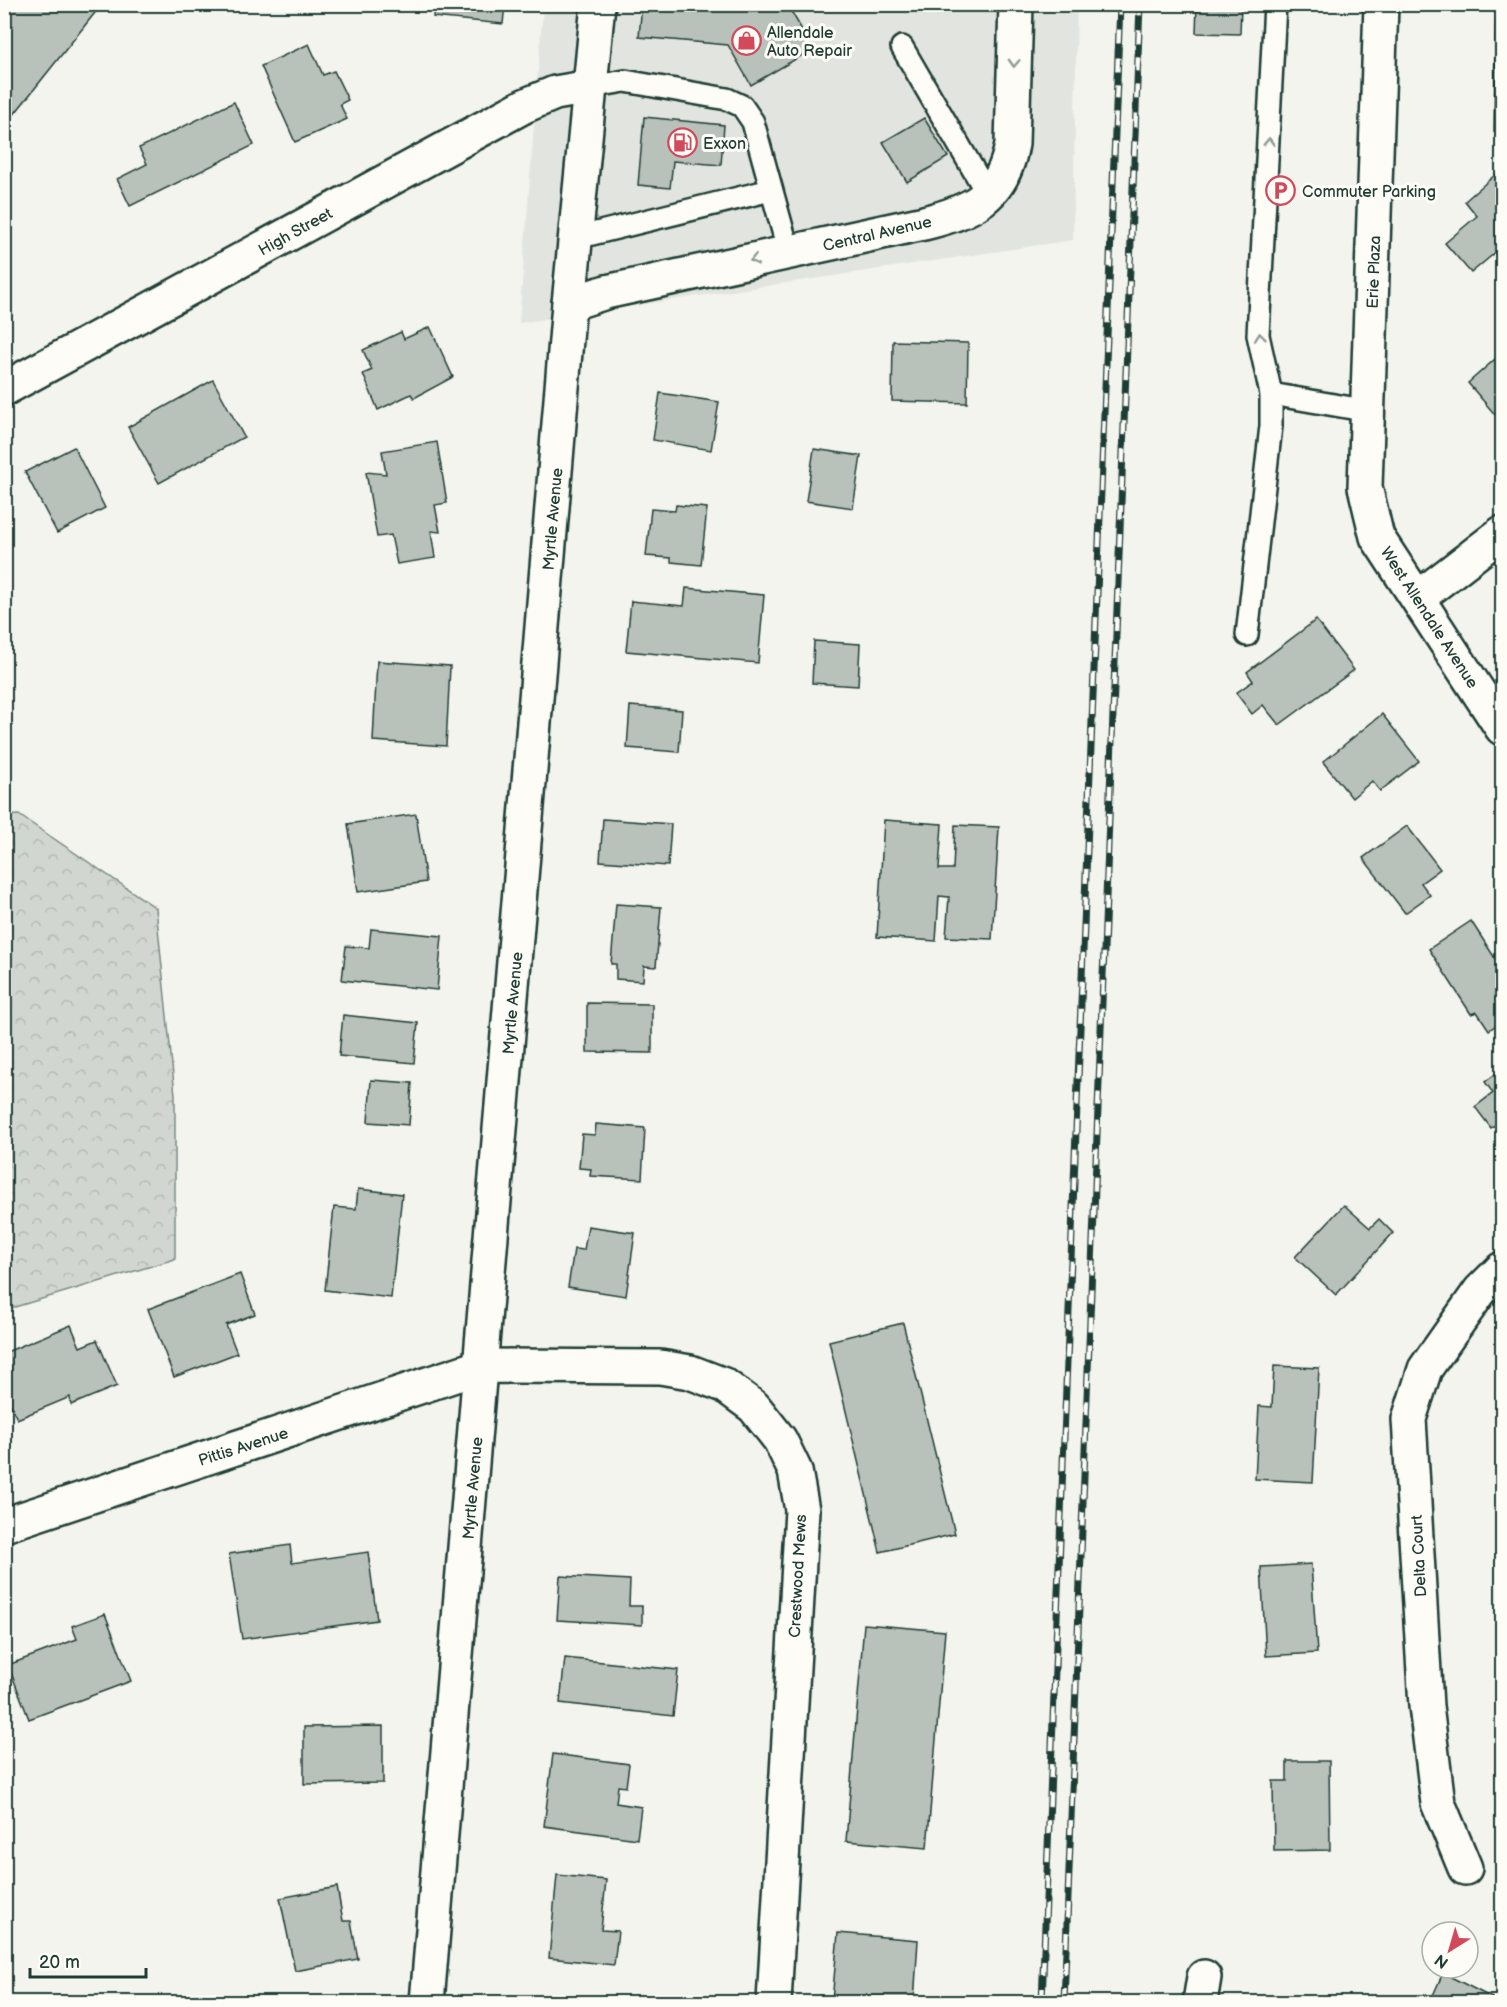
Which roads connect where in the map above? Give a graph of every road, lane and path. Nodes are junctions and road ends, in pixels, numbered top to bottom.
1 (598, 4) edge
2 (1016, 4) edge
3 (1275, 4) edge
4 (1381, 4) edge
5 (902, 47) dead end
6 (590, 87) junction
7 (771, 190) junction
8 (988, 195) junction
9 (576, 238) junction
10 (789, 253) junction
11 (569, 304) junction
12 (4, 389) edge
13 (1271, 394) junction
14 (1369, 411) junction
15 (1503, 533) edge
16 (1377, 537) joint
17 (1419, 597) junction
18 (1247, 635) dead end
19 (1503, 728) edge
20 (1503, 1269) edge
21 (482, 1366) junction
22 (4, 1525) edge
23 (1465, 1868) dead end
24 (427, 2002) edge
25 (774, 2002) edge

1 - 6 street, Myrtle Avenue
2 -> 8 street, Central Avenue
13 -> 3 lane
4 - 14 street, Erie Plaza
5 - 8 lane
6 - 7 lane
6 - 9 street, Myrtle Avenue
6 - 12 street, High Street
7 - 9 lane
7 - 10 lane
8 - 10 street, Central Avenue
9 - 11 street, Myrtle Avenue
10 -> 11 street, Central Avenue
11 - 21 street, Myrtle Avenue
13 - 14 lane
13 - 18 lane
14 - 16 street, Erie Plaza
15 - 17 street
16 - 17 street, West Allendale Avenue
17 - 19 street, West Allendale Avenue
20 - 23 street, Delta Court
21 - 22 street, Pittis Avenue
21 - 24 street, Myrtle Avenue
21 - 25 street, Crestwood Mews

